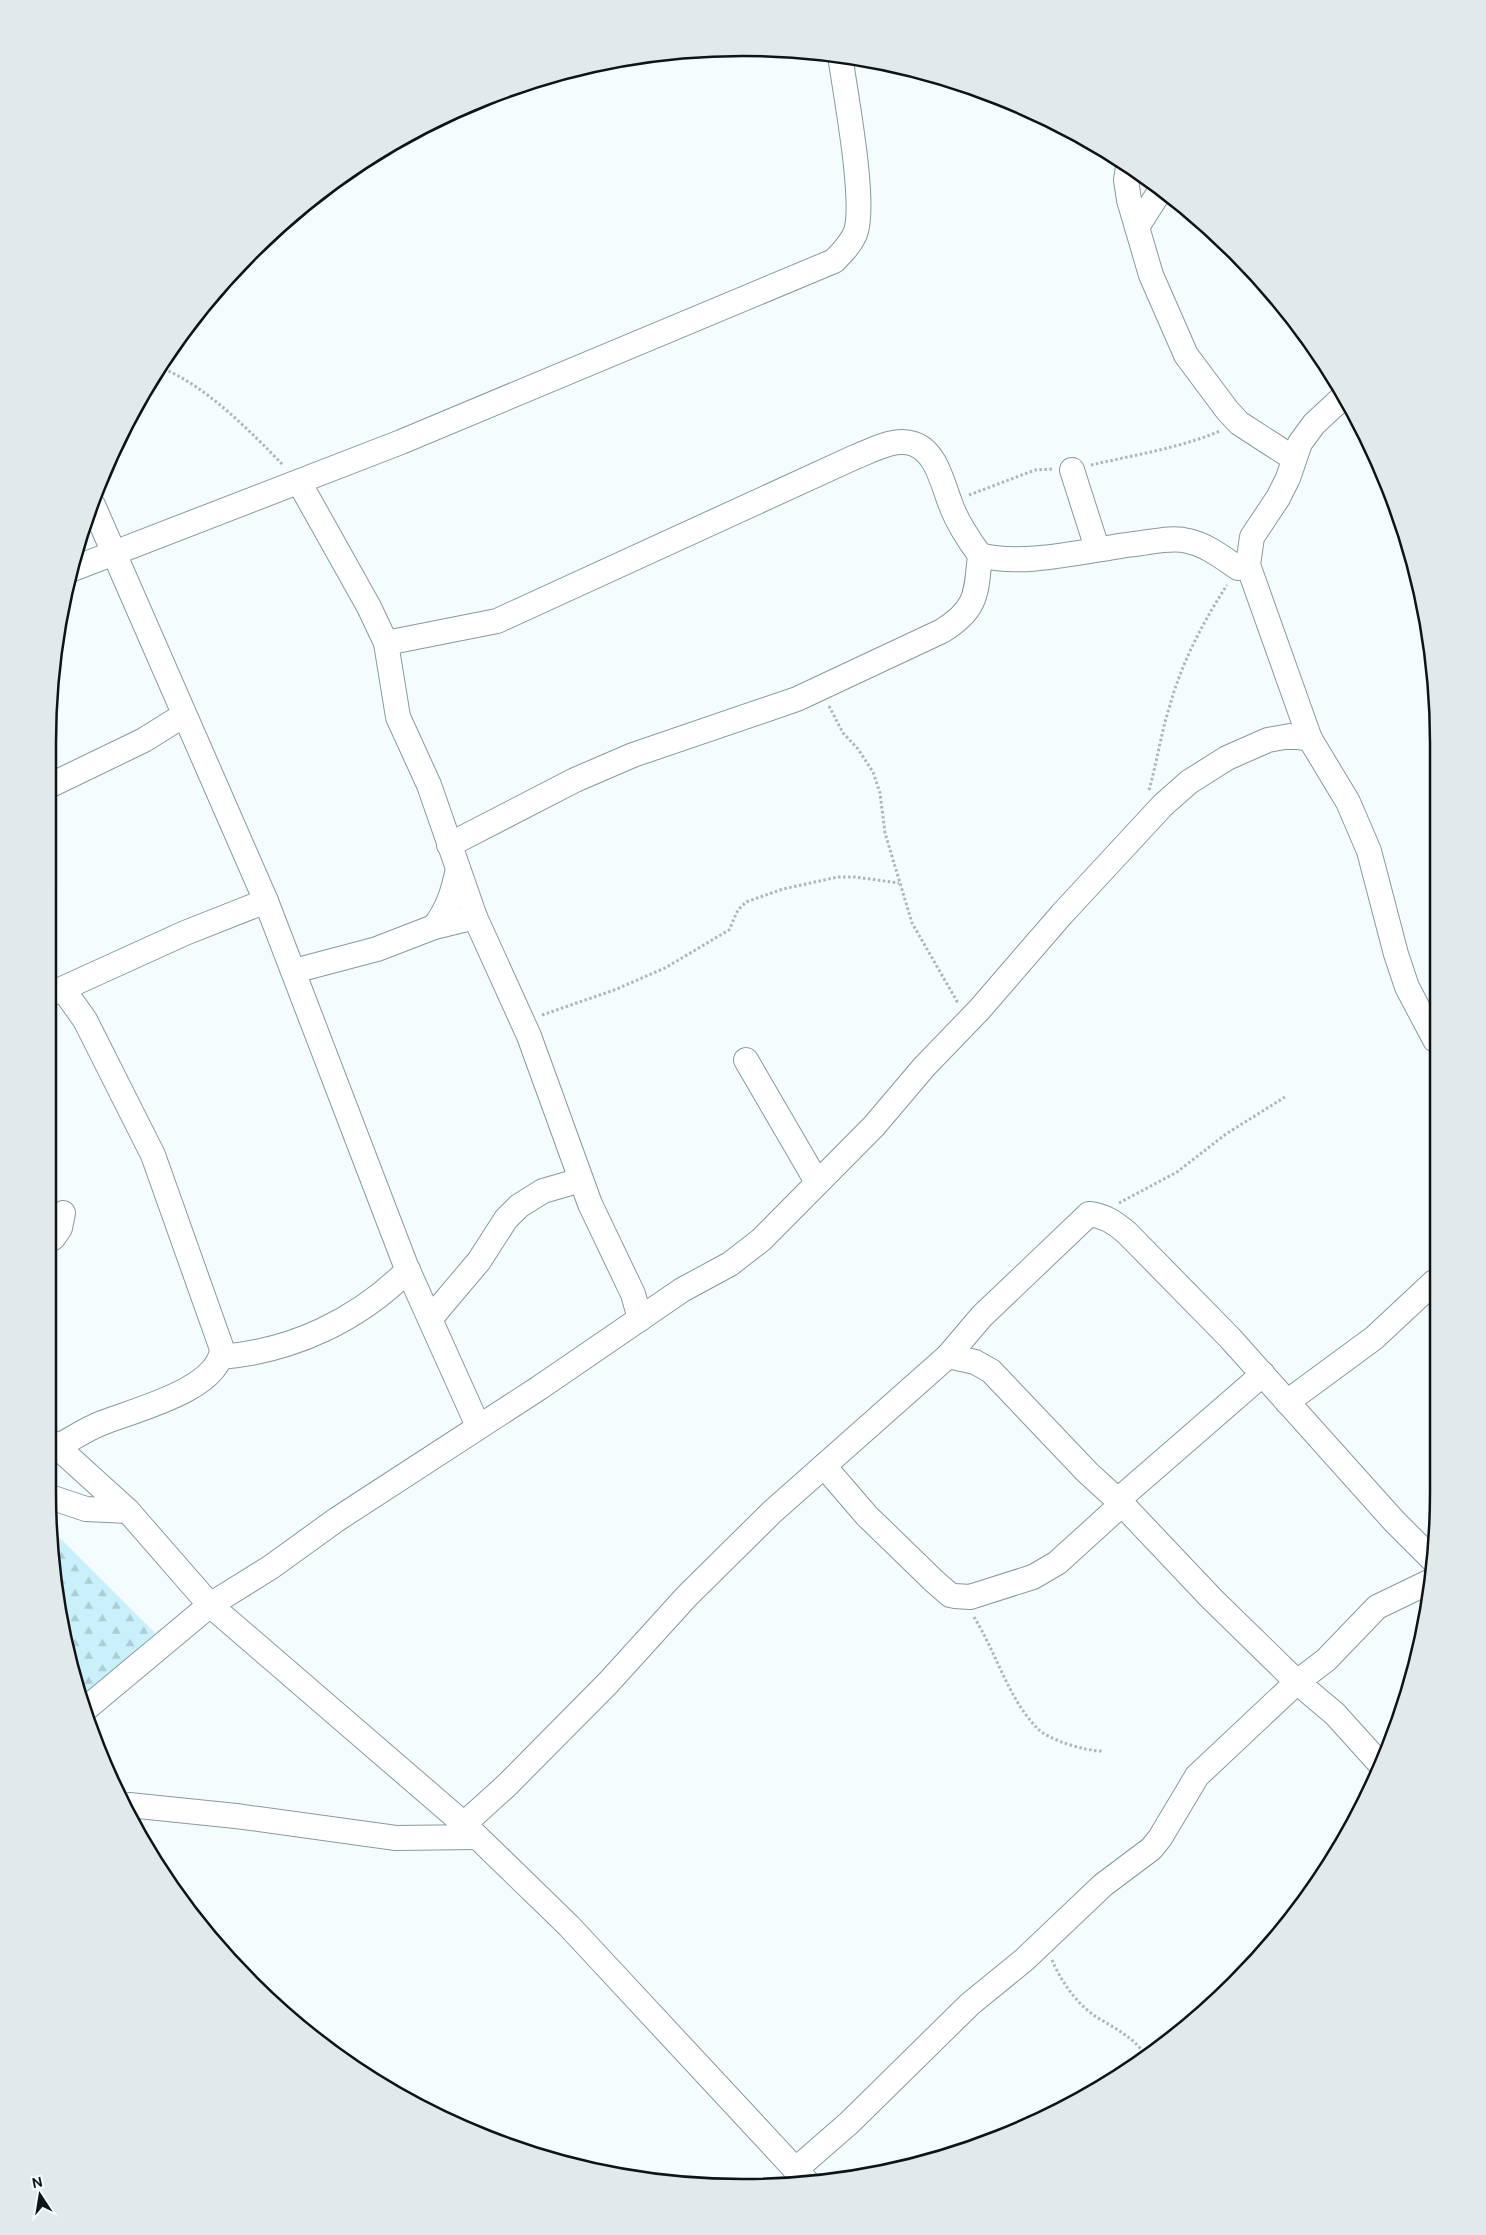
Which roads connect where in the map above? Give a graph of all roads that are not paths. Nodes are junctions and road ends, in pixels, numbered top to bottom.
1 (841, 63) edge
2 (1127, 173) edge
3 (1157, 195) edge
4 (1137, 227) junction
5 (1338, 401) edge
6 (1293, 458) junction
7 (1072, 470) dead end
8 (299, 482) junction
9 (96, 513) edge
10 (1097, 548) junction
11 (113, 552) junction
12 (980, 555) junction
13 (80, 566) edge
14 (1238, 568) road end
15 (386, 643) junction
16 (184, 715) junction
17 (1310, 739) junction
18 (56, 783) edge
19 (449, 844) junction
20 (458, 869) junction
21 (266, 901) junction
22 (475, 917) junction
23 (434, 927) junction
24 (294, 971) junction
25 (58, 991) edge
26 (1430, 1031) edge
27 (746, 1060) dead end
28 (581, 1180) junction
29 (817, 1182) junction
30 (63, 1213) dead end
31 (56, 1235) edge
32 (408, 1270) junction
33 (1430, 1286) edge
34 (430, 1319) junction
35 (640, 1319) junction
36 (948, 1356) junction
37 (221, 1357) junction
38 (1263, 1374) junction
39 (1287, 1402) junction
40 (478, 1426) junction
41 (56, 1445) edge
42 (56, 1446) edge
43 (824, 1466) junction
44 (56, 1499) edge
45 (1120, 1502) junction
46 (128, 1511) junction
47 (1427, 1553) edge
48 (1424, 1584) edge
49 (210, 1605) junction
50 (1297, 1682) junction
51 (91, 1705) edge
52 (1375, 1759) edge
53 (132, 1805) edge
54 (471, 1830) junction
55 (801, 2176) edge

1 - 8 street
2 - 4 street
3 - 4 street
4 - 6 street
5 - 6 street
6 - 17 street
7 - 10 street
8 - 11 street
8 - 15 street
9 - 11 street
10 - 12 street
10 - 14 street
11 - 13 street
11 - 16 street
12 - 15 street
12 - 19 street
15 - 19 street
16 - 18 street
16 - 21 street
17 - 26 street
17 - 29 street
19 - 20 street
20 - 22 street
20 - 23 street
21 - 24 street
21 - 25 street
22 - 23 street
22 - 28 street
23 - 24 street
24 - 32 street
25 - 37 street
27 - 29 street
28 - 34 street
28 - 35 street
29 - 35 street
30 - 31 street
32 - 34 street
32 - 37 street
33 - 39 street
34 - 40 street
35 - 40 street
36 - 38 street
36 - 43 street
36 - 45 street
37 - 41 street
38 - 39 street
38 - 45 street
39 - 47 street
40 - 49 street
42 - 46 street
43 - 45 street
43 - 54 street
44 - 46 street
45 - 50 street
46 - 49 street
48 - 50 street
49 - 51 street
49 - 54 street
50 - 52 street
50 - 55 street
53 - 54 street
54 - 55 street

